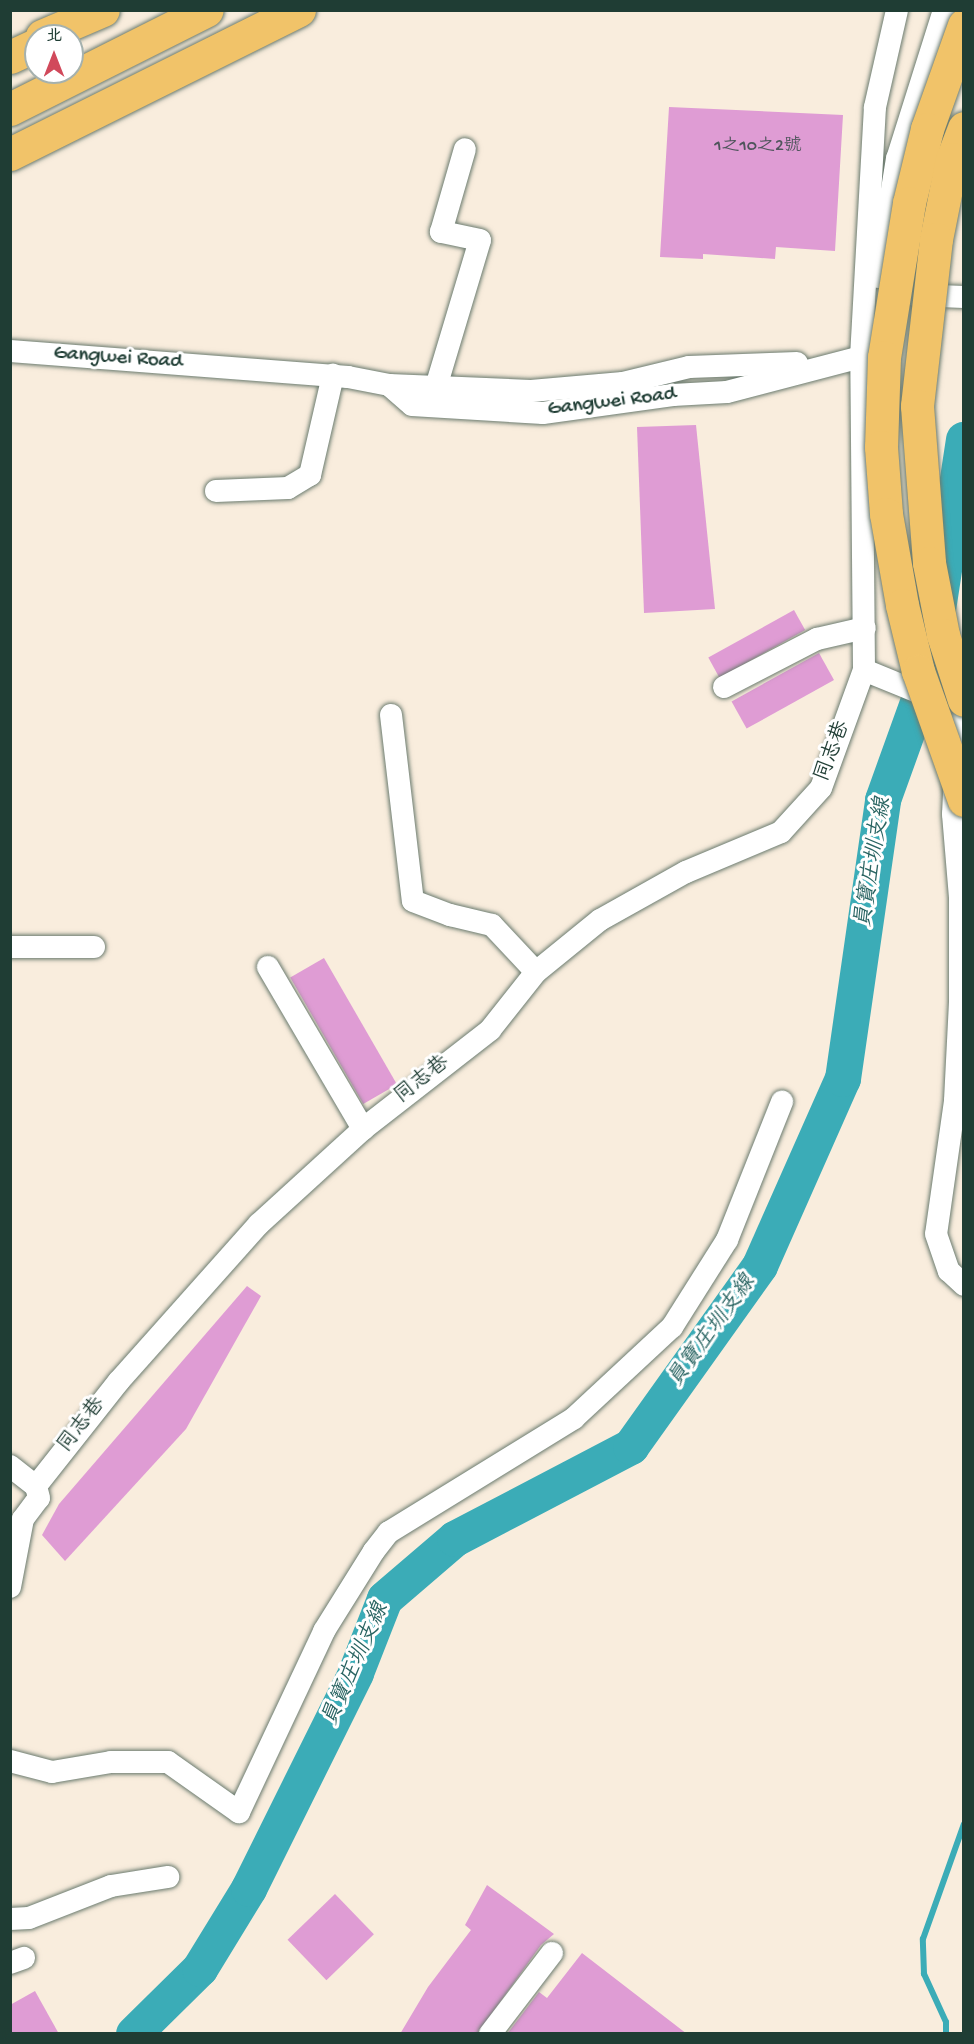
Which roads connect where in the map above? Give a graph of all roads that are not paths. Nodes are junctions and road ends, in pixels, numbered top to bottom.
1 (103, 10) edge
2 (109, 10) edge
3 (207, 10) edge
4 (299, 10) edge
5 (897, 10) edge
6 (944, 10) edge
7 (70, 24) edge
8 (80, 24) edge
9 (963, 26) edge
10 (24, 43) edge
11 (10, 49) edge
12 (24, 51) edge
13 (10, 57) edge
14 (10, 109) edge
15 (963, 128) edge
16 (465, 149) dead end
17 (10, 154) edge
18 (963, 175) edge
19 (894, 198) junction
20 (874, 294) junction
21 (955, 296) edge
22 (10, 351) edge
23 (861, 357) junction
24 (333, 375) junction
25 (389, 385) junction
26 (436, 387) junction
27 (216, 491) dead end
28 (865, 628) junction
29 (864, 670) junction
30 (724, 687) dead end
31 (961, 707) edge
32 (391, 715) dead end
33 (963, 800) edge
34 (10, 947) edge
35 (94, 948) dead end
36 (268, 967) dead end
37 (536, 972) junction
38 (782, 1102) dead end
39 (363, 1129) junction
40 (963, 1285) edge
41 (10, 1466) edge
42 (36, 1486) junction
43 (10, 1587) edge
44 (10, 1761) edge
45 (168, 1877) dead end
46 (10, 1919) edge
47 (552, 1953) dead end
48 (490, 2034) edge

1 - 7 highway
2 - 8 highway
3 - 14 highway
4 - 17 highway
5 - 23 street
6 - 19 street
9 - 33 highway, bridge
10 - 11 highway
12 - 13 highway
15 - 31 highway, bridge
16 - 26 street
18 - 19 street
19 - 20 street
20 - 21 street
20 - 23 street
22 - 24 street, Gangwei Road
23 - 25 street, Gangwei Road
23 - 26 street
23 - 28 street, 同志巷
24 - 25 street, Gangwei Road
24 - 27 street
25 - 26 street
28 - 29 street, 同志巷
28 - 30 street
29 - 31 street
29 - 37 street, 同志巷
31 - 40 street
32 - 37 street
34 - 35 street
36 - 39 street
37 - 39 street, 同志巷
38 - 44 street
39 - 42 street, 同志巷
41 - 42 street
42 - 43 street, 同志巷
45 - 46 street
47 - 48 street

